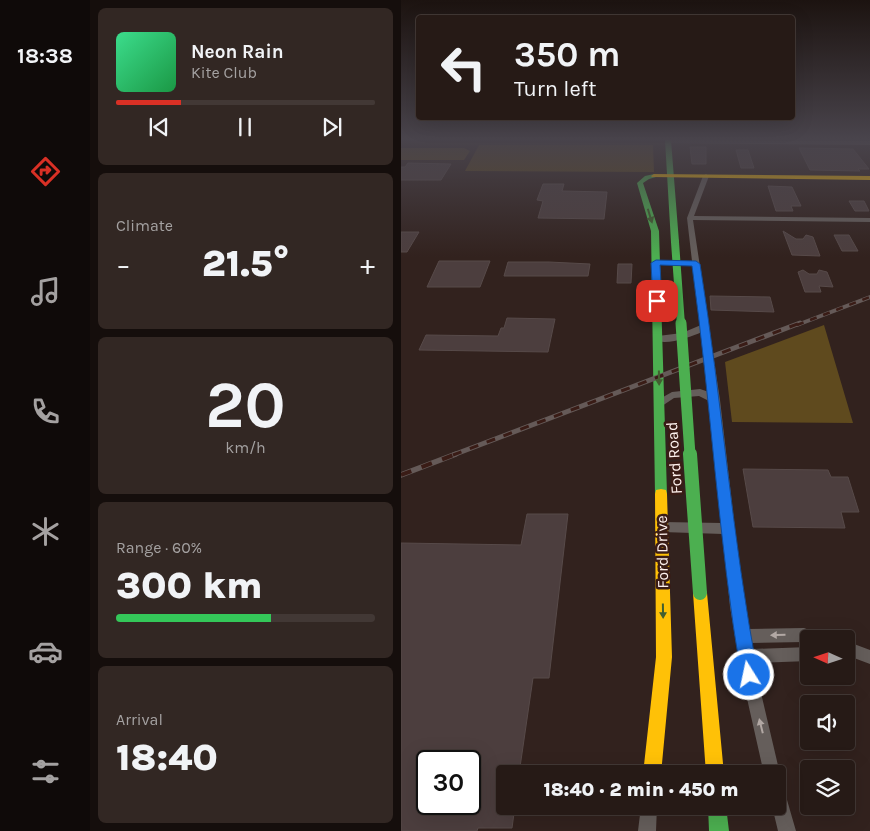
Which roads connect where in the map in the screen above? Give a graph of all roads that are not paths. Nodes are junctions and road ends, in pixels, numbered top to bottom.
1 (646, 179) edge
2 (669, 179) edge
3 (705, 179) edge
4 (690, 218) junction
5 (870, 220) edge
6 (656, 263) junction
7 (696, 264) junction
8 (706, 326) junction
9 (658, 339) junction
10 (715, 400) junction
11 (659, 404) junction
12 (662, 527) junction
13 (729, 529) junction
14 (800, 635) edge
15 (742, 636) junction
16 (855, 651) edge
17 (800, 654) edge
18 (746, 656) junction
19 (870, 657) edge
20 (653, 765) edge
21 (714, 765) edge
22 (770, 765) edge
23 (648, 815) edge
24 (718, 815) edge
25 (783, 815) edge
26 (647, 831) edge
27 (719, 831) edge
28 (787, 831) edge

1 -> 6 street, Ford Drive
2 - 21 street, Ford Road, bridge
3 - 4 street
4 - 5 street
4 - 7 street
6 - 7 street
6 - 9 street, Ford Drive
7 - 8 street
8 - 9 street
8 - 10 street
9 -> 11 street, Ford Drive
10 - 11 street
10 - 13 street
11 - 12 street, Ford Drive
12 - 13 street
12 -> 20 street, Ford Drive
13 - 15 street
14 -> 15 street
15 - 18 street
16 - 19 street
17 - 18 street
22 -> 18 street
23 - 26 street
24 - 27 street
25 - 28 street

